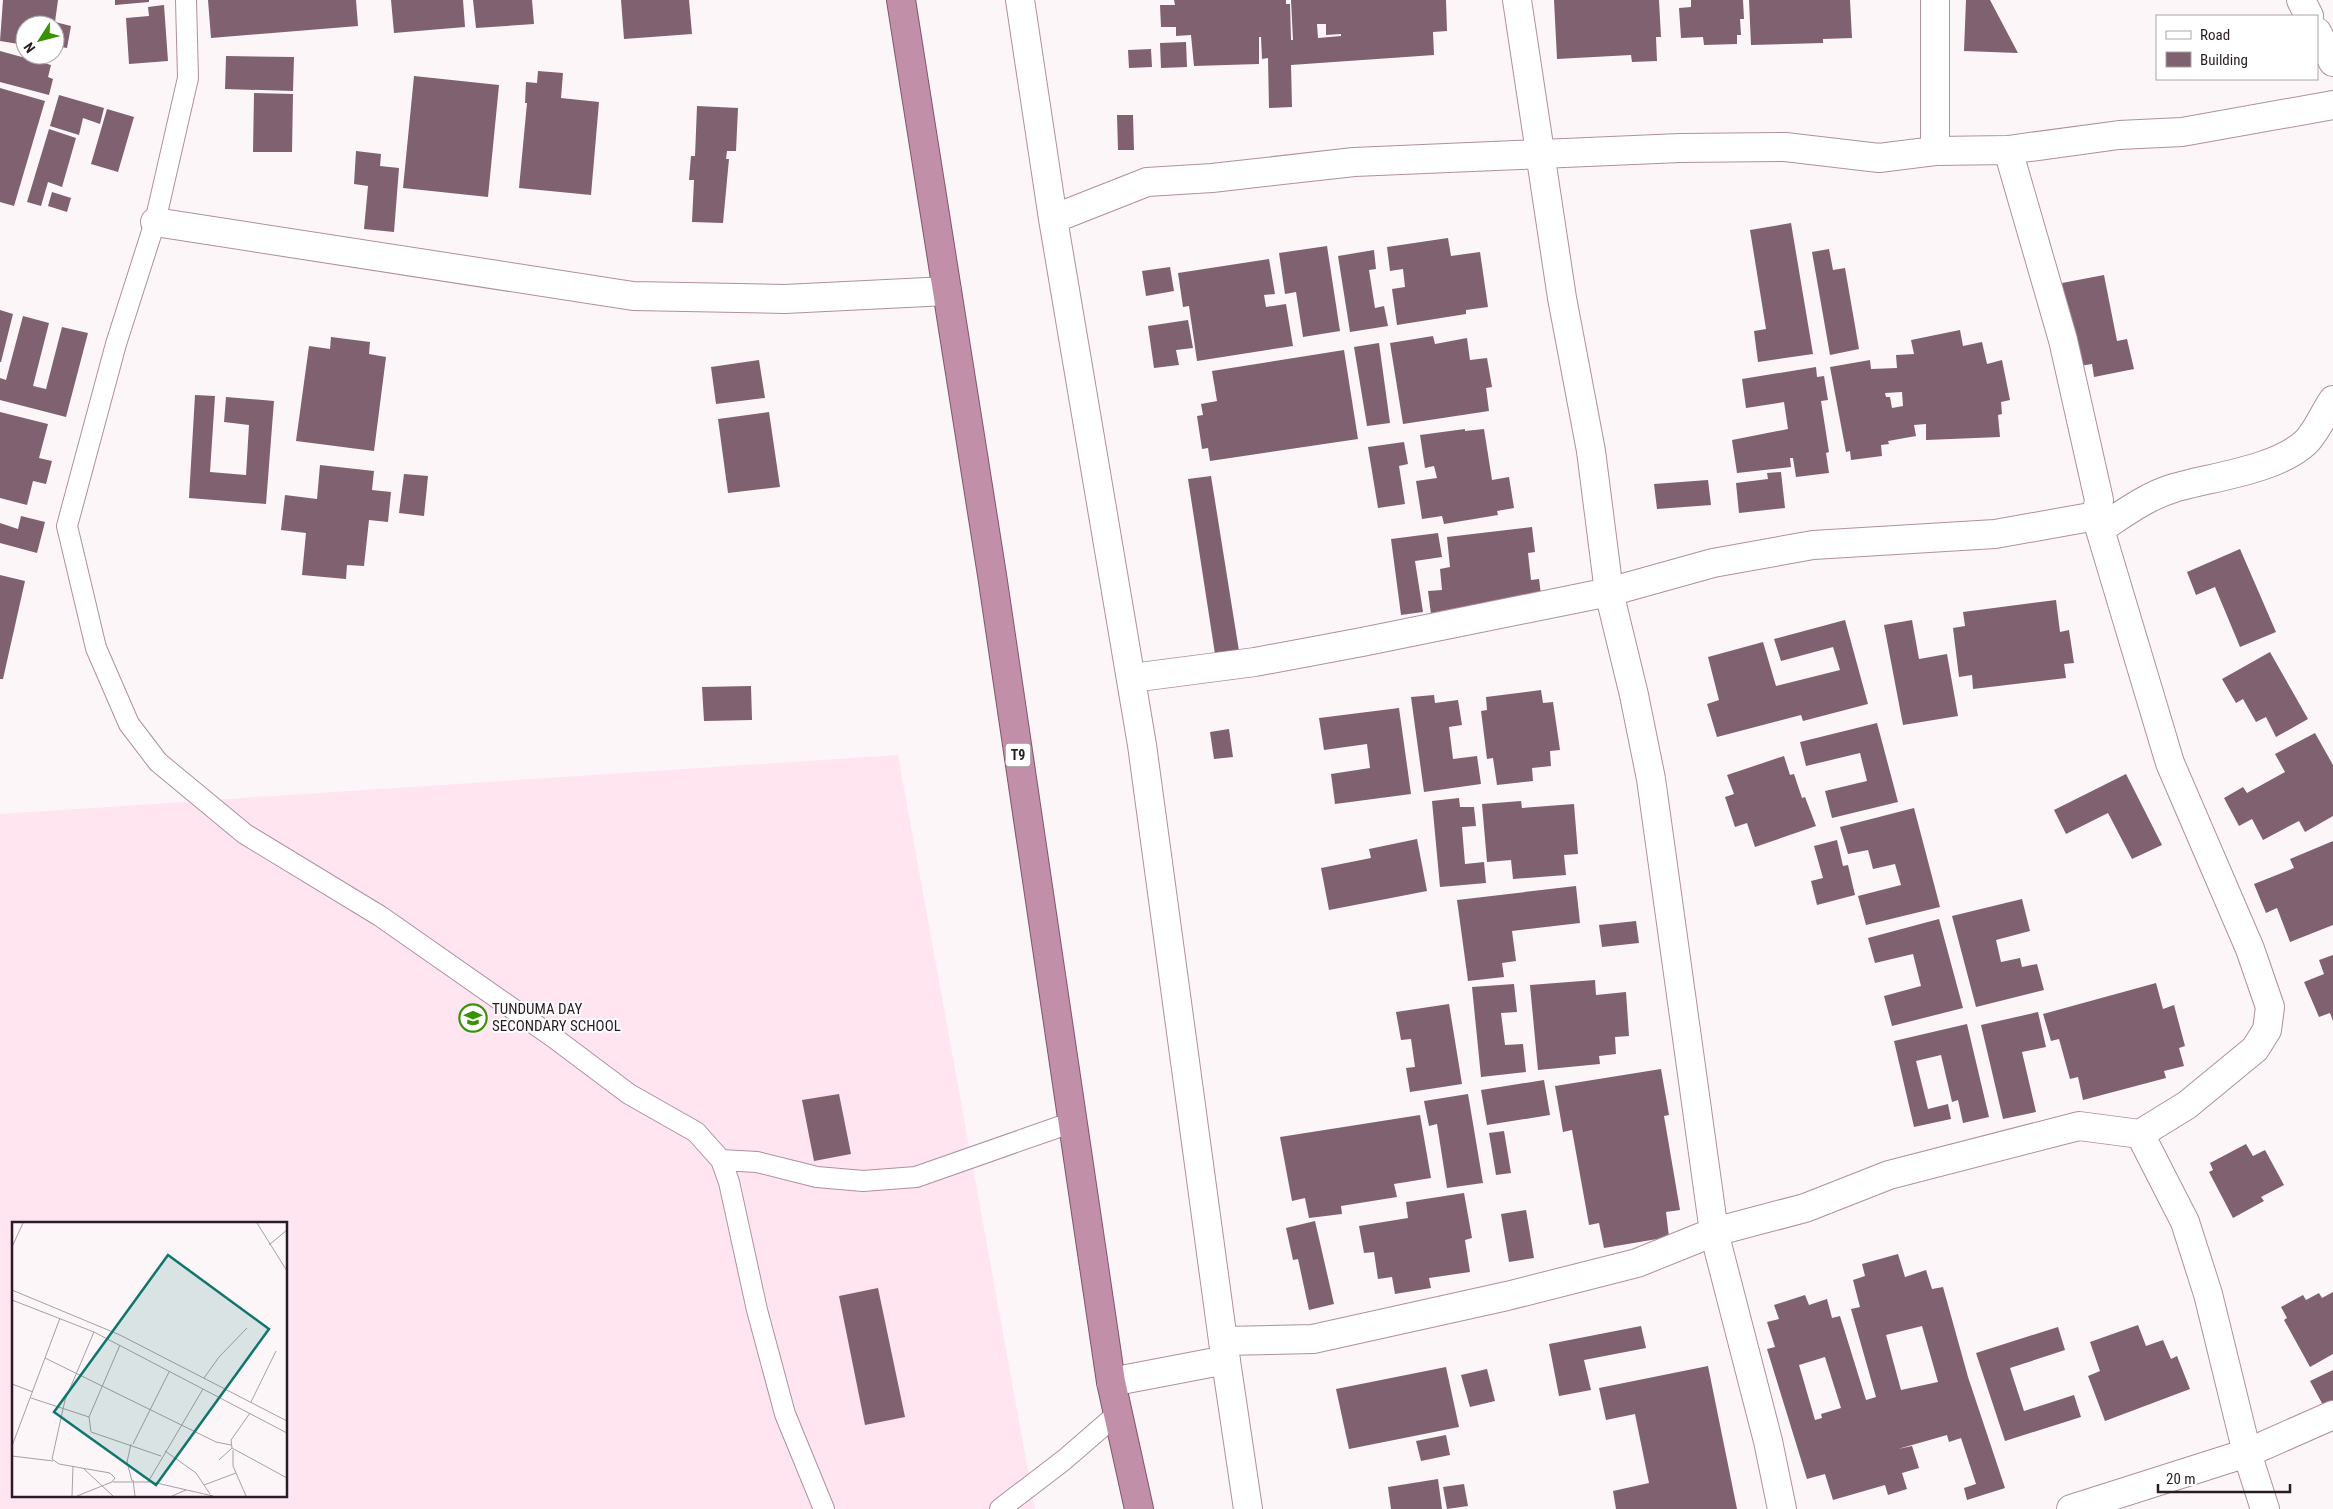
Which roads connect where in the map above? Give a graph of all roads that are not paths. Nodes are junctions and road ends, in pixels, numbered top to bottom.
1 (186, 0) edge
2 (901, 0) edge
3 (1020, 0) edge
4 (1517, 0) edge
5 (1935, 0) edge
6 (2301, 0) edge
7 (2308, 15) edge
8 (2318, 34) edge
9 (2333, 62) edge
10 (2333, 104) edge
11 (2008, 150) junction
12 (1936, 151) junction
13 (1541, 155) junction
14 (1053, 219) junction
15 (155, 222) junction
16 (947, 291) junction
17 (2333, 400) edge
18 (2098, 522) junction
19 (1609, 592) junction
20 (1132, 678) junction
21 (1073, 1122) junction
22 (2140, 1134) junction
23 (721, 1160) junction
24 (1714, 1232) junction
25 (1224, 1350) junction
26 (1110, 1382) junction
27 (1116, 1415) junction
28 (2333, 1415) edge
29 (2247, 1452) junction
30 (824, 1509) edge
31 (1000, 1509) edge
32 (1139, 1509) edge
33 (1248, 1509) edge
34 (1782, 1509) edge
35 (2071, 1509) edge
36 (2265, 1509) edge

1 - 15 lane
2 - 16 highway, T9
3 - 14 street
4 - 13 street
5 - 12 street
6 - 7 street
8 - 9 street
10 - 11 street
11 - 12 street
11 - 18 street
12 - 13 street
13 - 14 street
13 - 19 street
14 - 20 street
15 - 16 street
15 - 23 lane
16 - 21 highway, T9
17 - 18 street
18 - 19 street
18 - 22 street
19 - 20 street
19 - 24 street
20 - 25 street
21 - 23 lane
21 - 26 highway, T9
22 - 24 street
22 - 29 street
23 - 30 lane
24 - 25 street
24 - 34 street
25 - 26 street
25 - 33 street
26 - 27 highway, T9
27 - 31 lane
27 - 32 highway, T9
28 - 29 street
29 - 35 street
29 - 36 street

